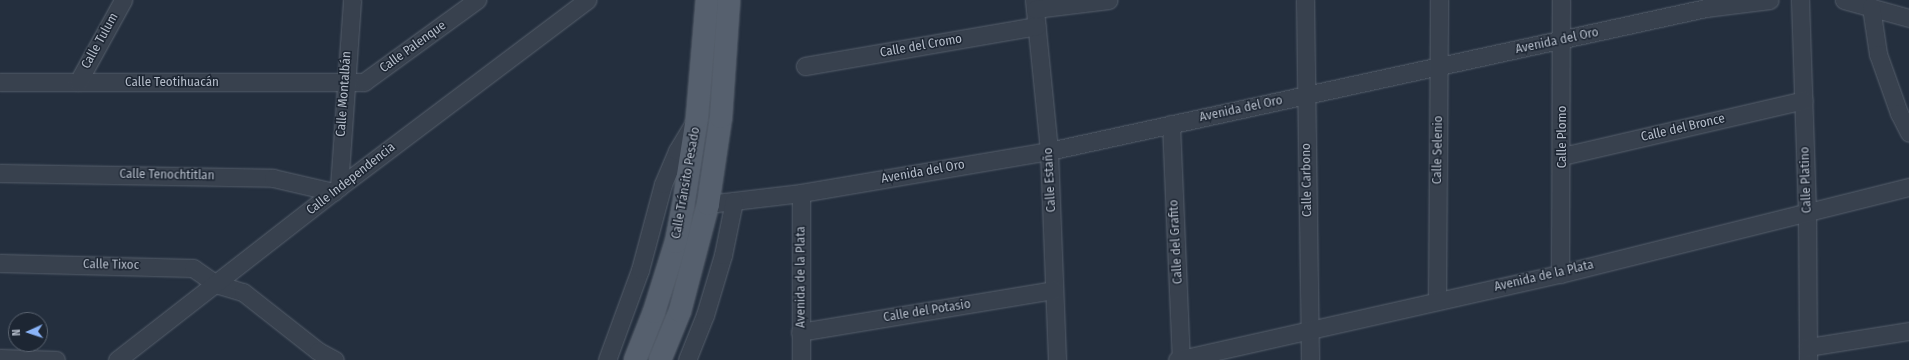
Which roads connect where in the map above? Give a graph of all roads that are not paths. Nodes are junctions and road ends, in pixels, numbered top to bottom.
1 (123, 0) edge
2 (352, 0) edge
3 (477, 0) edge
4 (587, 0) edge
5 (707, 0) edge
6 (729, 0) edge
7 (1108, 0) edge
8 (1304, 0) edge
9 (1439, 0) edge
10 (1561, 0) edge
11 (1770, 0) edge
12 (1800, 0) edge
13 (1844, 0) edge
14 (1034, 4) edge
15 (1871, 7) junction
16 (1909, 18) edge
17 (1037, 26) junction
18 (1561, 40) junction
19 (804, 66) dead end
20 (1439, 66) junction
21 (0, 82) edge
22 (78, 82) junction
23 (344, 83) junction
24 (1305, 95) junction
25 (1804, 100) junction
26 (697, 118) junction
27 (1171, 124) junction
28 (1909, 133) edge
29 (1049, 151) junction
30 (1562, 156) junction
31 (0, 173) edge
32 (1909, 188) edge
33 (336, 190) junction
34 (801, 193) junction
35 (734, 201) junction
36 (708, 204) junction
37 (1807, 212) junction
38 (0, 263) edge
39 (1560, 274) junction
40 (216, 284) junction
41 (1054, 290) junction
42 (1437, 300) junction
43 (1309, 330) junction
44 (1909, 331) edge
45 (800, 332) junction
46 (1808, 354) edge
47 (0, 358) edge
48 (56, 360) edge
49 (117, 360) edge
50 (335, 360) edge
51 (607, 360) edge
52 (635, 360) edge
53 (660, 360) edge
54 (686, 360) edge
55 (801, 360) edge
56 (1057, 360) edge
57 (1179, 360) edge
58 (1310, 360) edge

1 - 22 street, Calle Tulum
2 - 23 street, Calle Montalbán
3 - 23 street, Calle Palenque
4 - 33 street, Calle Independencia
5 - 26 main road, Calle Tránsito Pesado
6 - 36 main road, Calle Tránsito Pesado
7 - 14 street
8 - 24 street, Calle Carbono
9 - 20 street, Calle Selenio
10 - 18 street, Calle Plomo
11 - 18 street, Avenida del Oro
12 - 25 street, Calle Platino
13 - 15 street
14 - 17 street, Calle Estaño
15 - 16 street
15 - 28 street
17 - 19 street, Calle del Cromo
17 - 29 street, Calle Estaño
18 - 20 street, Avenida del Oro
18 - 30 street, Calle Plomo
20 - 24 street, Avenida del Oro
20 - 42 street, Calle Selenio
21 - 22 street, Calle Teotihuacán
22 - 23 street, Calle Teotihuacán
23 - 33 street, Calle Montalbán
24 - 27 street, Avenida del Oro
24 - 43 street, Calle Carbono
25 - 30 street, Calle del Bronce
25 - 37 street, Calle Platino
26 - 51 street
26 - 52 main road, Calle Tránsito Pesado
27 - 29 street, Avenida del Oro
27 - 57 street, Calle del Grafito
29 - 34 street, Avenida del Oro
29 - 41 street, Calle Estaño
30 - 39 street, Calle Plomo
31 - 33 street, Calle Tenochtitlan
32 - 37 street, Avenida de la Plata
33 - 40 street, Calle Independencia
34 - 35 street, Avenida del Oro
34 - 45 street, Avenida de la Plata
35 - 36 street, Avenida del Oro
35 - 54 street
36 - 53 main road, Calle Tránsito Pesado
37 - 39 street, Avenida de la Plata
37 - 46 street, Calle Platino
38 - 40 street, Calle Tixoc
39 - 42 street, Avenida de la Plata
40 - 49 street, Calle Independencia
40 - 50 street, Calle Tixoc
41 - 45 street, Calle del Potasio
41 - 56 street, Calle Estaño
42 - 43 street, Avenida de la Plata
43 - 57 street, Avenida de la Plata
43 - 58 street, Calle Carbono
44 - 46 street
45 - 55 street, Avenida de la Plata
47 - 48 street

